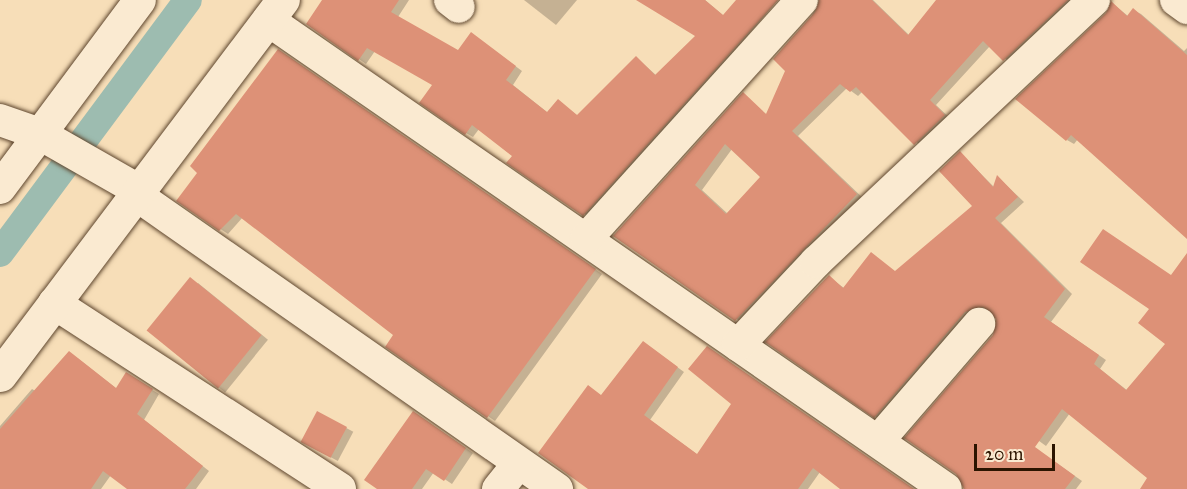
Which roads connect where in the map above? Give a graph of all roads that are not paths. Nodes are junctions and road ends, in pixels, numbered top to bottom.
1 (140, 0) edge
2 (802, 0) edge
3 (1094, 0) edge
4 (1176, 0) edge
5 (1187, 8) edge
6 (275, 10) edge
7 (0, 120) edge
8 (40, 134) junction
9 (0, 188) edge
10 (137, 192) junction
11 (586, 239) junction
12 (54, 303) junction
13 (979, 324) dead end
14 (738, 345) junction
15 (0, 375) edge
16 (878, 441) junction
17 (519, 463) junction
18 (340, 489) edge
19 (498, 489) edge
20 (557, 489) edge
21 (946, 489) edge

1 - 8 street
2 - 11 street
3 - 14 street
4 - 5 street
6 - 10 street
6 - 11 street
7 - 8 street
8 - 9 street
8 - 10 street
10 - 12 street
10 - 17 street
11 - 14 street
12 - 15 street
12 - 18 street
13 - 16 street
14 - 16 street
16 - 21 street
17 - 19 street
17 - 20 street

